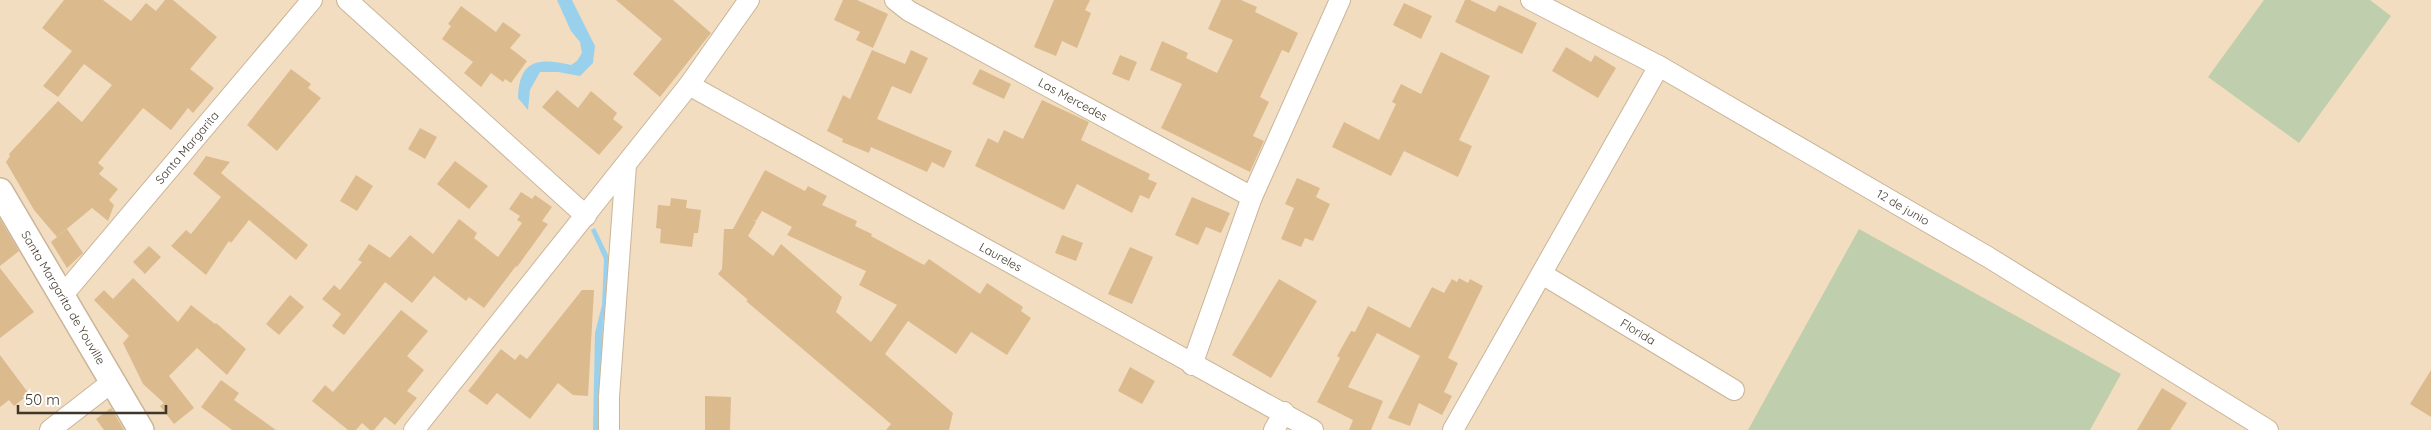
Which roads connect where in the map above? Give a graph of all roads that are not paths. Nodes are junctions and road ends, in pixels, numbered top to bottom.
1 (312, 0) edge
2 (347, 0) edge
3 (748, 0) edge
4 (1340, 0) edge
5 (1531, 0) edge
6 (908, 4) edge
7 (1659, 66) junction
8 (689, 84) junction
9 (626, 164) junction
10 (0, 191) edge
11 (1252, 197) junction
12 (586, 216) junction
13 (1542, 274) junction
14 (62, 296) junction
15 (1192, 365) junction
16 (112, 382) junction
17 (1734, 390) dead end
18 (1284, 412) junction
19 (50, 430) edge
20 (141, 430) edge
21 (414, 430) edge
22 (609, 430) edge
23 (1274, 430) edge
24 (1313, 430) edge
25 (1453, 430) edge
26 (2268, 430) edge

1 - 14 street, Santa Margarita
2 - 12 street
3 - 8 street
4 - 11 street
5 - 7 street, 12 de junio
6 - 11 street, Las Mercedes
7 - 13 street
7 - 26 street, 12 de junio
8 - 9 street
8 - 15 street, Laureles
9 - 12 street
9 - 22 street
10 - 14 main road, Santa Margarita de Youville
11 - 15 street
12 - 21 street
13 - 17 street, Florida
13 - 25 street
14 - 16 main road, Santa Margarita de Youville
15 - 18 street, Laureles
16 - 19 street
16 - 20 main road, Santa Margarita de Youville
18 - 23 street
18 - 24 street, Laureles

